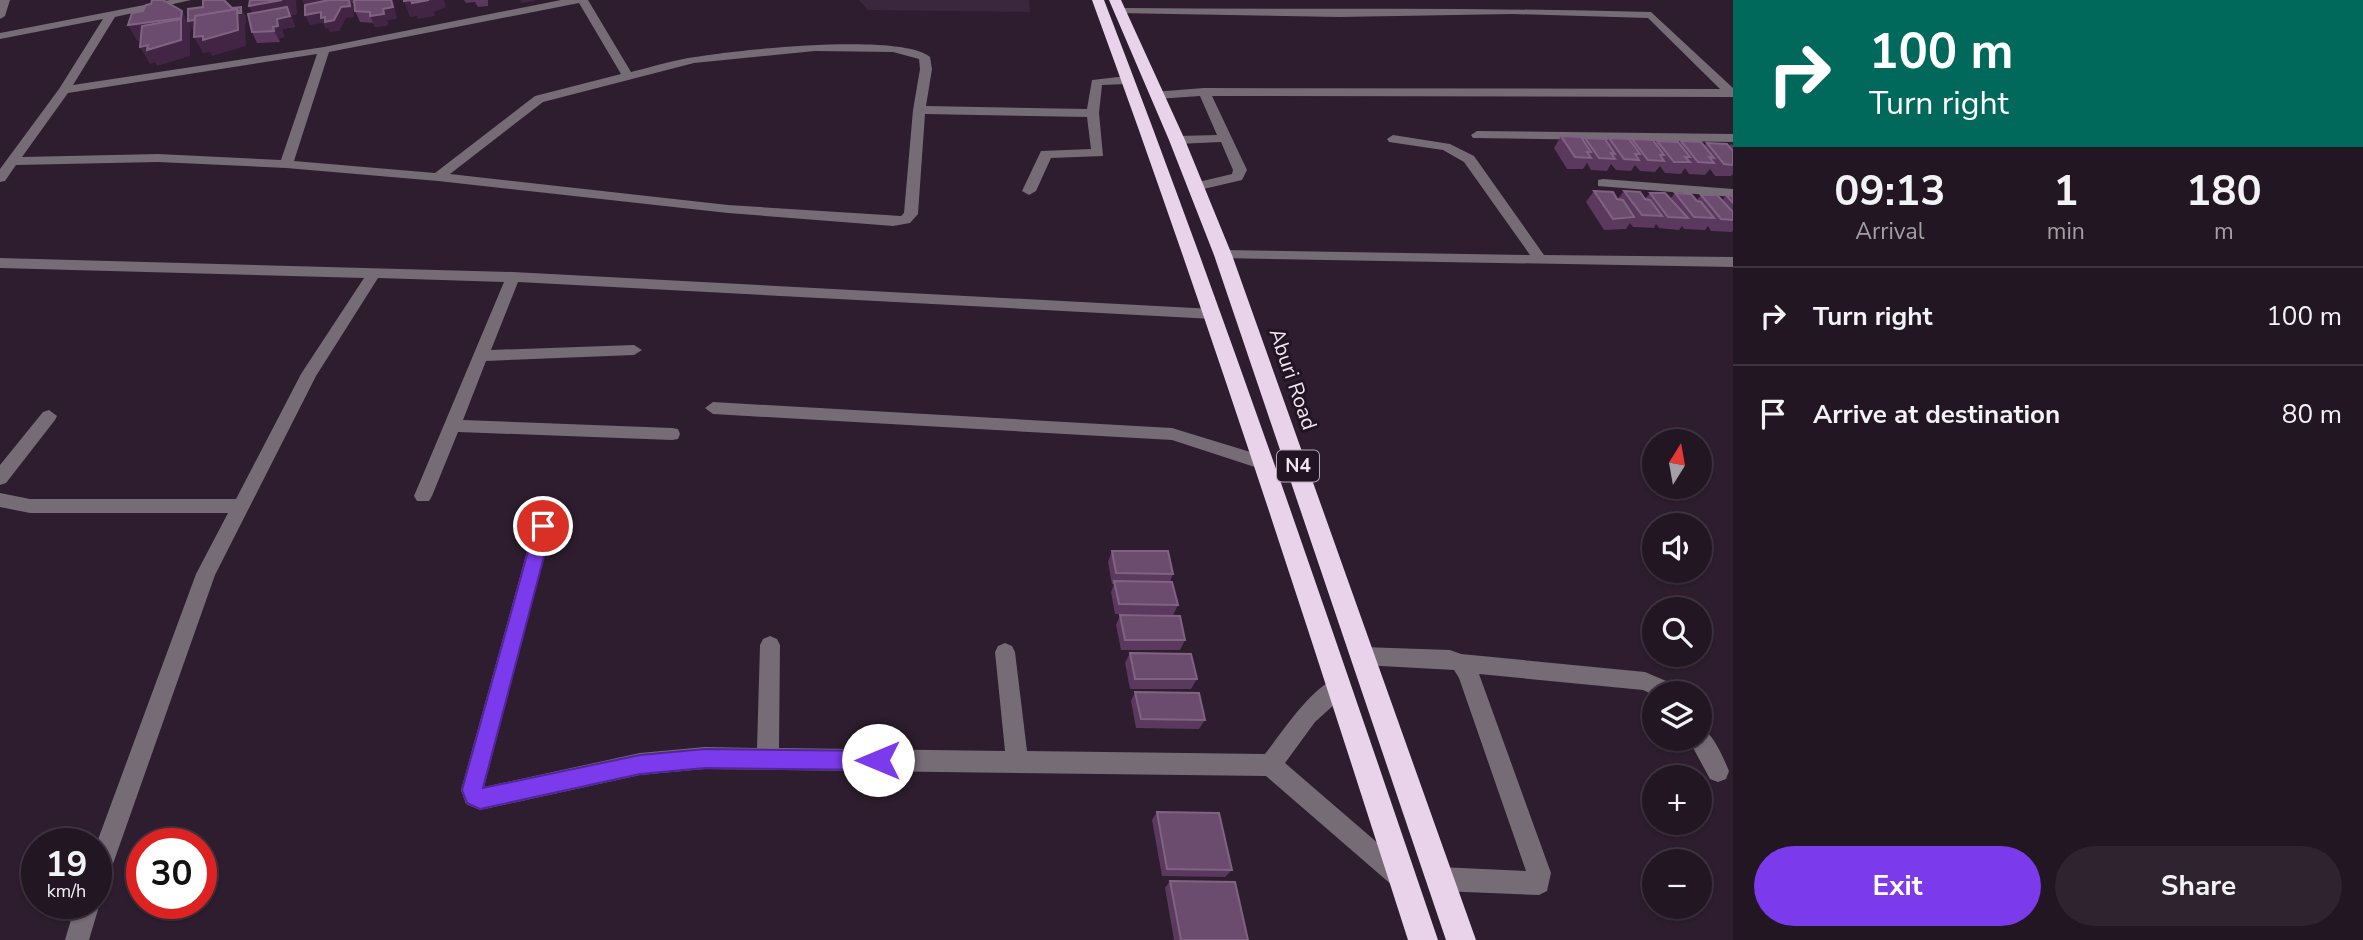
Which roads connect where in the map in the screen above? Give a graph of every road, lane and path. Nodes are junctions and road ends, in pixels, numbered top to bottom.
1 (5, 0) edge
2 (186, 0) edge
3 (577, 0) edge
4 (583, 0) edge
5 (1098, 0) edge
6 (1151, 0) edge
7 (1217, 0) edge
8 (1271, 0) edge
9 (1332, 0) edge
10 (1503, 0) edge
11 (1117, 6) edge
12 (1156, 12) junction
13 (1513, 12) junction
14 (112, 13) junction
15 (1228, 13) junction
16 (1278, 13) junction
17 (1339, 14) junction
18 (0, 16) edge
19 (0, 36) edge
20 (324, 50) junction
21 (628, 76) junction
22 (1127, 80) junction
23 (1154, 87) junction
24 (64, 90) junction
25 (1204, 92) junction
26 (1732, 93) edge
27 (919, 110) junction
28 (1093, 113) junction
29 (1477, 135) dead end
30 (1225, 138) junction
31 (1393, 138) dead end
32 (1733, 138) edge
33 (1177, 140) junction
34 (15, 161) junction
35 (286, 164) junction
36 (438, 177) junction
37 (0, 178) edge
38 (1604, 183) dead end
39 (1195, 187) junction
40 (1029, 191) dead end
41 (1733, 193) edge
42 (1223, 255) junction
43 (1540, 258) junction
44 (0, 262) edge
45 (1733, 262) edge
46 (374, 273) junction
47 (513, 277) junction
48 (1213, 314) junction
49 (634, 350) dead end
50 (482, 356) junction
51 (713, 408) dead end
52 (49, 416) dead end
53 (454, 426) junction
54 (672, 433) dead end
55 (1264, 463) junction
56 (0, 478) edge
57 (423, 496) dead end
58 (0, 500) edge
59 (241, 506) junction
60 (543, 526) dead end
61 (770, 645) dead end
62 (1005, 652) dead end
63 (1363, 656) junction
64 (1461, 663) junction
65 (1645, 681) edge
66 (1340, 686) junction
67 (1707, 751) edge
68 (768, 759) junction
69 (1017, 761) junction
70 (1270, 765) junction
71 (1718, 771) dead end
72 (112, 834) edge
73 (1440, 879) junction
74 (1405, 882) junction
75 (83, 919) edge
76 (77, 940) edge
77 (1423, 940) edge
78 (1461, 940) edge

1 - 18 street
2 - 14 street
3 - 20 street
4 - 21 street
5 - 22 highway, N4
6 - 12 street
7 - 15 street
8 - 16 street
9 - 17 street
10 - 13 street
11 - 12 street
11 - 23 highway, Aburi Road / N4
12 - 15 street
13 - 17 street
13 - 26 street
14 - 19 street
14 - 24 street
15 - 16 street
16 - 17 street
20 - 24 street
20 - 35 street
21 - 27 street
21 - 36 street
22 - 23 highway
22 - 28 street
22 - 48 highway, N4
23 - 25 street
23 - 33 highway, Aburi Road / N4
24 - 34 street
25 - 26 street
25 - 30 street
27 - 28 street
27 - 36 street
28 - 40 street
29 - 32 street
30 - 33 street
30 - 39 street
31 - 43 street
33 - 39 highway, Aburi Road / N4
34 - 35 street
34 - 37 street
35 - 36 street
38 - 41 street
39 - 42 highway, Aburi Road / N4
42 - 43 street
42 - 63 highway, Aburi Road / N4
43 - 45 street
44 - 46 street
46 - 47 street
46 - 59 street
47 - 48 street
47 - 50 street
48 - 55 highway, N4
49 - 50 street
50 - 53 street
51 - 55 street
52 - 56 street
53 - 54 street
53 - 57 street
55 - 66 highway, N4
58 - 59 street
59 - 72 street
60 - 68 street
61 - 68 street
62 - 69 street
63 - 64 street
63 - 73 highway, Aburi Road / N4
64 - 65 street
64 - 73 street
66 - 70 street
66 - 74 highway, N4
67 - 71 street
68 - 69 street
69 - 70 street
70 - 74 street
73 - 78 highway, Aburi Road / N4
74 - 77 highway, N4
75 - 76 street

